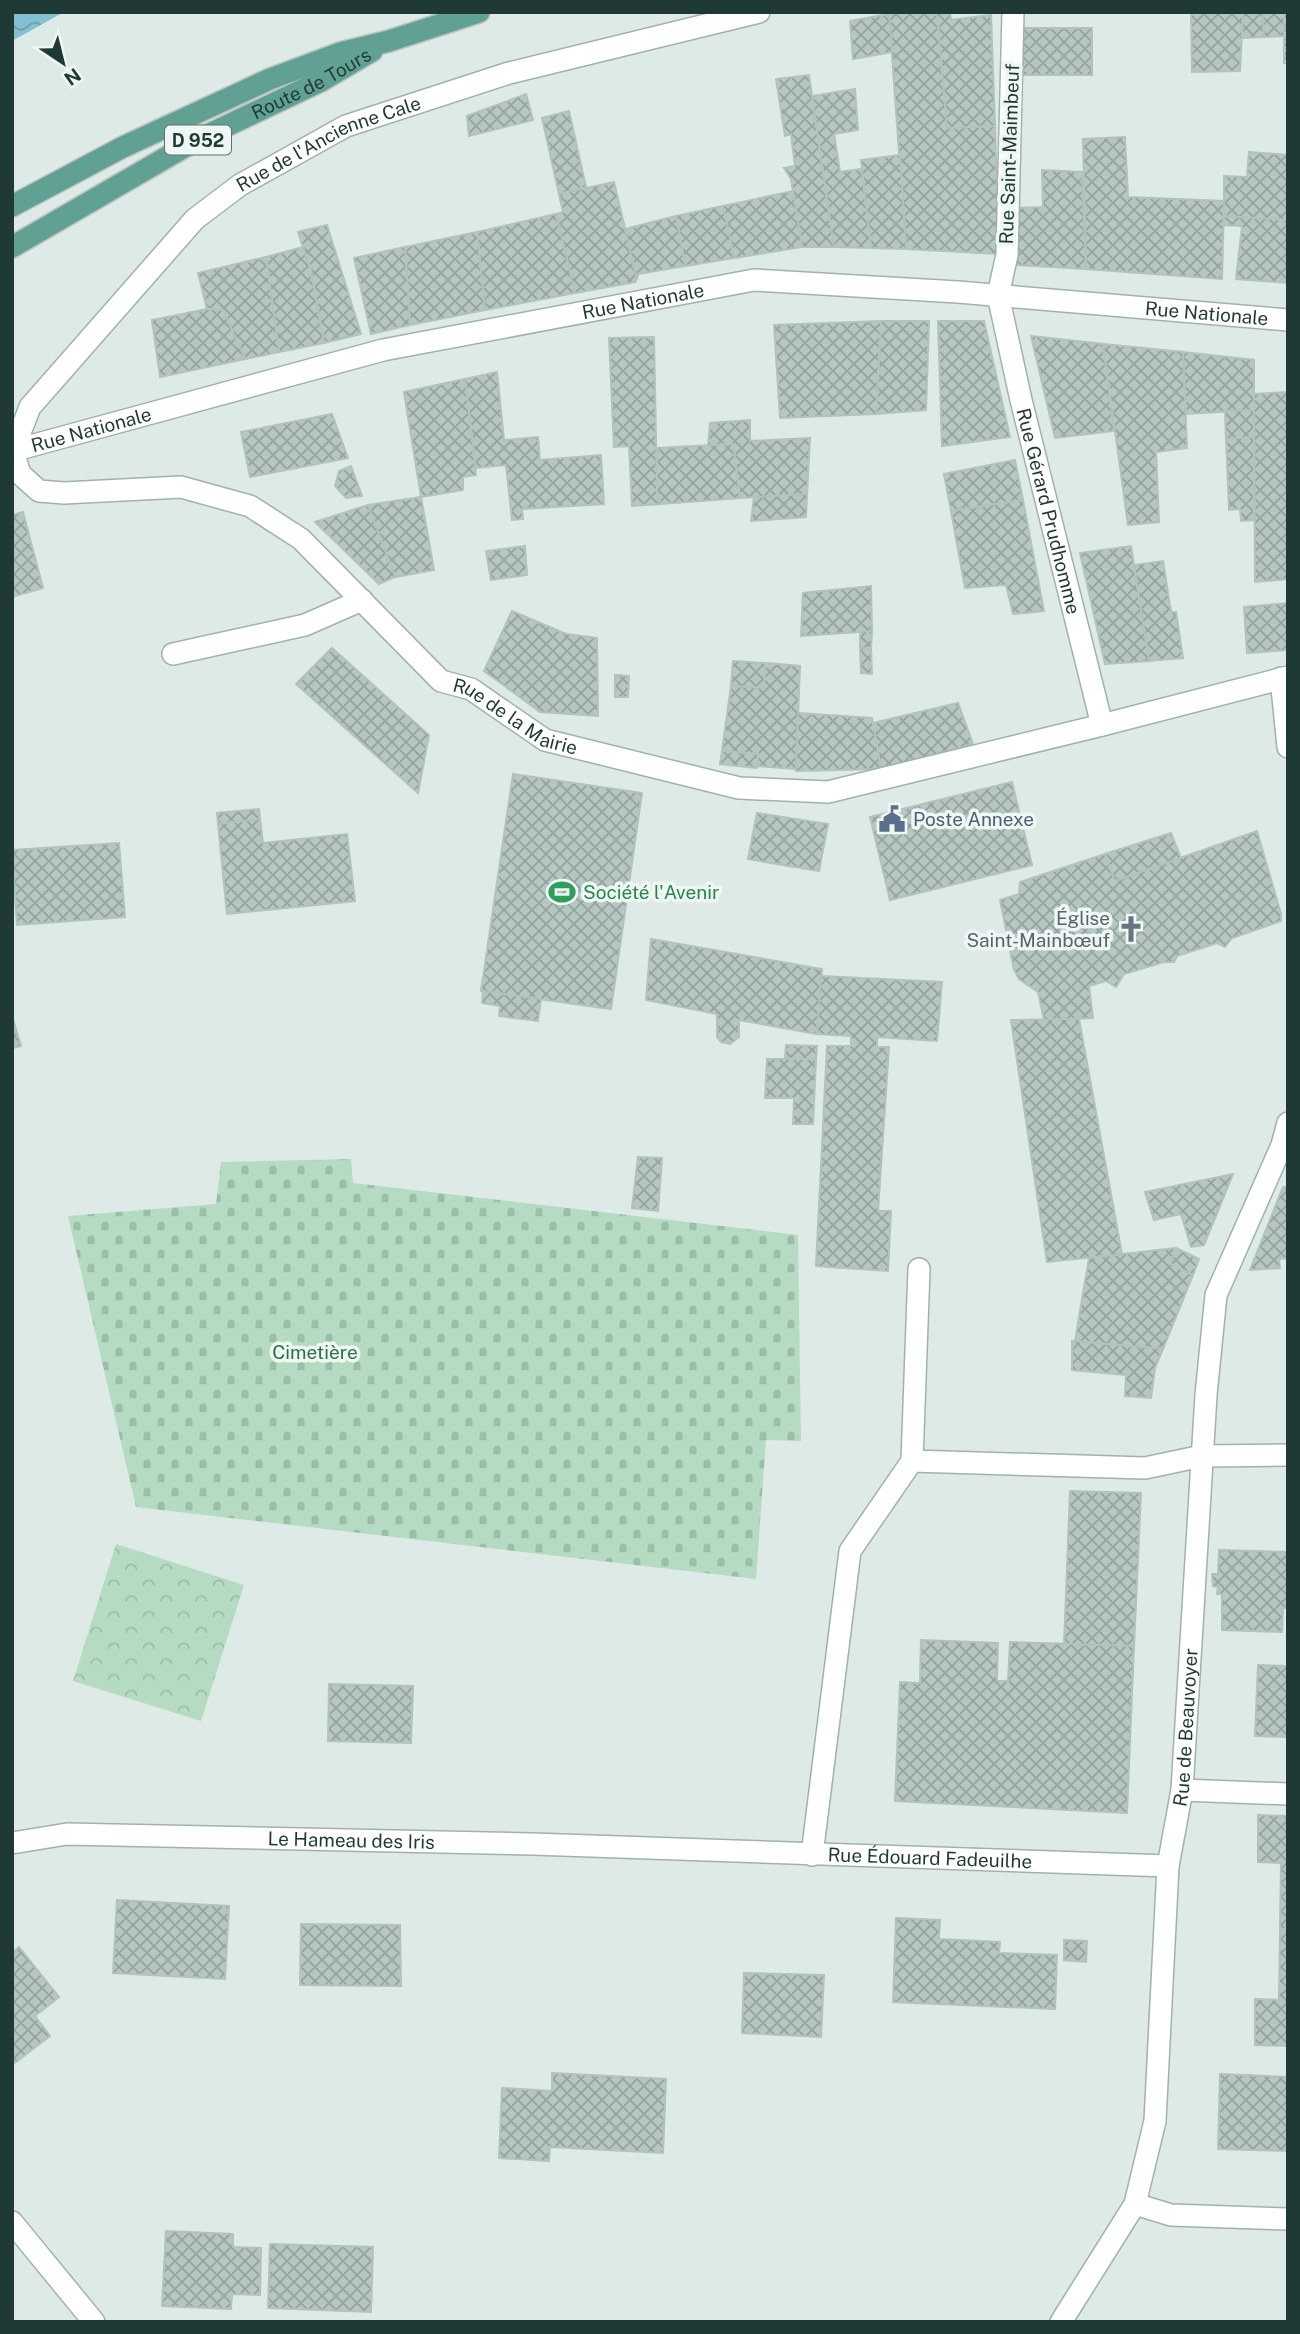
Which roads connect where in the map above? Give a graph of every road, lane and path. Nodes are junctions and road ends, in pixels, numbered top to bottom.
1 (479, 12) edge
2 (759, 12) edge
3 (1013, 12) edge
4 (389, 41) junction
5 (12, 206) edge
6 (12, 247) edge
7 (998, 295) junction
8 (1288, 320) edge
9 (13, 451) edge
10 (362, 600) junction
11 (173, 654) dead end
12 (1284, 677) edge
13 (1102, 725) junction
14 (1288, 747) edge
15 (1288, 1123) edge
16 (919, 1269) dead end
17 (1288, 1455) edge
18 (1202, 1456) junction
19 (912, 1461) junction
20 (1182, 1790) junction
21 (1288, 1794) edge
22 (12, 1843) edge
23 (690, 1851) joint
24 (812, 1855) junction
25 (1168, 1866) junction
26 (1135, 2204) junction
27 (1288, 2219) edge
28 (12, 2222) edge
29 (94, 2322) edge
30 (1061, 2322) edge

1 - 4 main road, Route de Tours / D 952
2 - 9 street, Rue de l'Ancienne Cale
3 - 7 street, Rue Saint-Maimbeuf
4 - 5 main road, Route de Tours / D 952
4 - 6 main road, Route de Tours / D 952
7 - 8 street, Rue Nationale
7 - 9 street, Rue Nationale
7 - 13 street, Rue Gérard Prudhomme
9 - 10 street, Rue de la Mairie
10 - 11 street
10 - 13 street, Rue de la Mairie
12 - 13 street, Rue de la Mairie
12 - 14 street
15 - 18 street, Rue de Beauvoyer
16 - 19 street
17 - 18 street
18 - 19 street
18 - 20 street, Rue de Beauvoyer
19 - 24 street
20 - 21 street
20 - 25 street, Rue de Beauvoyer
22 - 23 street, Le Hameau des Iris
23 - 24 street, Rue Édouard Fadeuilhe
24 - 25 street, Rue Édouard Fadeuilhe
25 - 26 street, Rue de Beauvoyer
26 - 27 street
26 - 30 street, Rue de Beauvoyer
28 - 29 street

